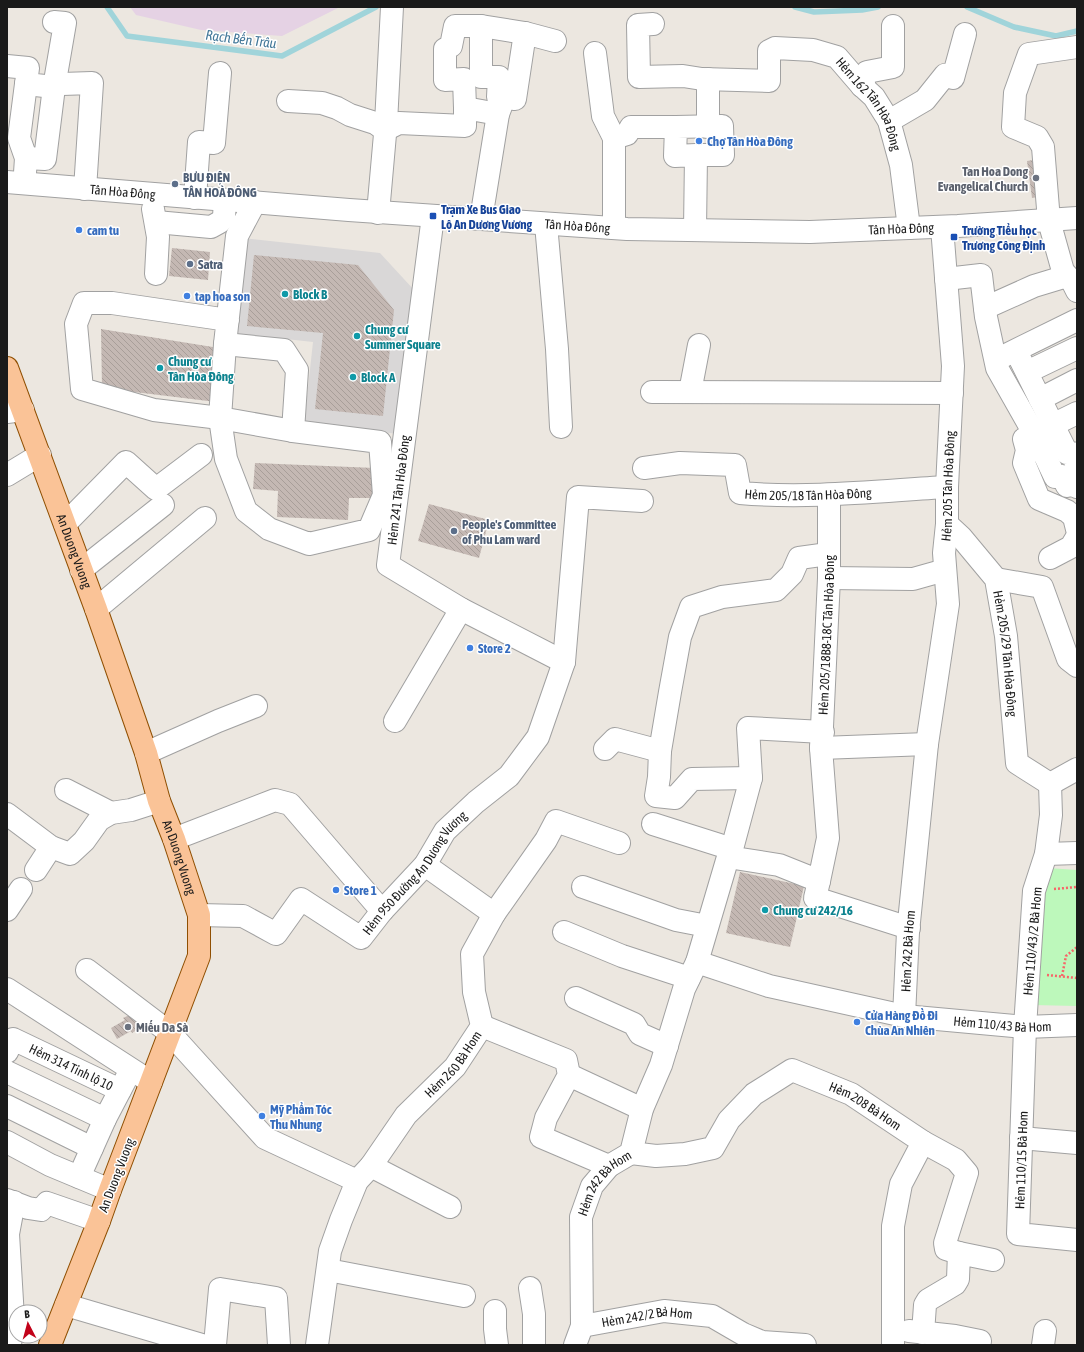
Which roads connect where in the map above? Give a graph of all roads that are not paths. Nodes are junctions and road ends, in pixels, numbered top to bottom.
1 (392, 7) edge
2 (54, 22) dead end
3 (653, 24) dead end
4 (481, 26) junction
5 (893, 26) dead end
6 (524, 33) junction
7 (965, 34) dead end
8 (555, 41) dead end
9 (1077, 47) edge
10 (595, 53) dead end
11 (7, 66) edge
12 (220, 73) dead end
13 (708, 79) junction
14 (26, 84) junction
15 (54, 86) junction
16 (862, 86) junction
17 (288, 101) dead end
18 (502, 106) junction
19 (465, 108) junction
20 (889, 121) junction
21 (386, 126) junction
22 (676, 127) junction
23 (708, 127) junction
24 (614, 138) junction
25 (696, 155) junction
26 (26, 158) junction
27 (15, 183) edge
28 (85, 188) junction
29 (149, 194) junction
30 (195, 198) junction
31 (225, 200) junction
32 (255, 202) junction
33 (378, 212) junction
34 (433, 216) junction
35 (1077, 218) edge
36 (481, 219) junction
37 (1049, 221) junction
38 (156, 222) junction
39 (546, 224) junction
40 (942, 227) junction
41 (614, 228) junction
42 (909, 228) junction
43 (695, 230) junction
44 (156, 274) dead end
45 (946, 279) junction
46 (1072, 283) edge
47 (985, 308) junction
48 (228, 320) junction
49 (1077, 320) edge
50 (225, 344) junction
51 (699, 345) dead end
52 (1077, 348) edge
53 (1016, 351) junction
54 (996, 360) junction
55 (7, 368) edge
56 (1027, 372) junction
57 (1077, 380) edge
58 (652, 392) dead end
59 (690, 392) junction
60 (952, 393) junction
61 (1040, 399) junction
62 (15, 411) edge
63 (1077, 413) edge
64 (220, 418) junction
65 (561, 427) dead end
66 (1044, 429) junction
67 (293, 431) junction
68 (201, 455) dead end
69 (40, 456) junction
70 (644, 468) dead end
71 (1076, 470) edge
72 (7, 475) edge
73 (947, 487) junction
74 (829, 495) junction
75 (642, 501) dead end
76 (163, 505) dead end
77 (205, 518) dead end
78 (64, 524) junction
79 (947, 524) junction
80 (1076, 525) edge
81 (828, 554) junction
82 (1050, 558) dead end
83 (81, 570) junction
84 (945, 570) junction
85 (829, 578) junction
86 (996, 579) junction
87 (96, 609) junction
88 (461, 609) junction
89 (564, 662) junction
90 (1077, 666) edge
91 (256, 706) dead end
92 (395, 721) dead end
93 (822, 740) junction
94 (927, 744) junction
95 (605, 749) dead end
96 (660, 751) junction
97 (146, 753) junction
98 (1077, 769) edge
99 (751, 778) junction
100 (1050, 784) junction
101 (66, 790) dead end
102 (160, 801) junction
103 (111, 813) junction
104 (7, 814) edge
105 (653, 824) dead end
106 (174, 839) junction
107 (619, 843) dead end
108 (51, 847) junction
109 (730, 853) junction
110 (1077, 853) edge
111 (1046, 854) junction
112 (425, 865) junction
113 (36, 870) dead end
114 (819, 881) junction
115 (583, 887) dead end
116 (21, 889) dead end
117 (7, 910) edge
118 (382, 911) junction
119 (494, 914) junction
120 (199, 915) junction
121 (707, 926) junction
122 (909, 928) junction
123 (564, 932) dead end
124 (87, 970) dead end
125 (693, 970) junction
126 (7, 990) edge
127 (576, 998) dead end
128 (904, 1016) junction
129 (1077, 1025) edge
130 (482, 1026) junction
131 (1025, 1027) junction
132 (170, 1033) junction
133 (667, 1046) junction
134 (7, 1052) edge
135 (131, 1069) junction
136 (7, 1072) edge
137 (569, 1075) junction
138 (151, 1082) junction
139 (120, 1090) junction
140 (7, 1106) edge
141 (642, 1109) junction
142 (106, 1118) junction
143 (1021, 1138) junction
144 (7, 1142) edge
145 (923, 1142) junction
146 (1077, 1143) edge
147 (92, 1148) junction
148 (631, 1153) junction
149 (609, 1166) junction
150 (364, 1174) junction
151 (79, 1177) junction
152 (110, 1190) junction
153 (10, 1201) edge
154 (450, 1207) dead end
155 (99, 1221) junction
156 (1077, 1240) edge
157 (959, 1253) junction
158 (993, 1260) dead end
159 (328, 1270) junction
160 (530, 1288) dead end
161 (464, 1296) dead end
162 (66, 1305) junction
163 (495, 1311) dead end
164 (923, 1333) junction
165 (578, 1336) edge
166 (973, 1342) edge
167 (10, 1345) edge
168 (50, 1345) edge
169 (202, 1345) edge
170 (215, 1345) edge
171 (279, 1345) edge
172 (317, 1345) edge
173 (497, 1345) edge
174 (534, 1345) edge
175 (805, 1345) edge
176 (893, 1345) edge
177 (897, 1345) edge

1 - 21 street
2 - 15 street
3 - 13 street
4 - 6 street
4 - 18 street
4 - 19 street
5 - 16 street
6 - 8 street
6 - 18 street
7 - 20 street
9 - 37 street
10 - 24 street
11 - 14 street
12 - 30 street
13 - 16 street, Hẻm 162 Tân Hòa Đông
13 - 23 street
14 - 15 street
14 - 26 street
15 - 26 street
15 - 28 street
16 - 20 street, Hẻm 162 Tân Hòa Đông
17 - 21 street
18 - 19 street
18 - 36 street
19 - 21 street
20 - 42 street, Hẻm 162 Tân Hòa Đông
21 - 33 street
22 - 23 street
22 - 24 street
22 - 25 street
23 - 25 street
24 - 41 street
25 - 43 street
26 - 27 street
27 - 28 street, Tân Hòa Đông
28 - 29 street, Tân Hòa Đông
29 - 30 street, Tân Hòa Đông
29 - 38 street
30 - 31 street, Tân Hòa Đông
31 - 32 street, Tân Hòa Đông
31 - 38 street
32 - 33 street, Tân Hòa Đông
32 - 48 street
33 - 34 street, Tân Hòa Đông
34 - 36 street, Tân Hòa Đông
34 - 88 street, Hẻm 241 Tân Hòa Đông
35 - 37 street, Tân Hòa Đông
36 - 39 street, Tân Hòa Đông
37 - 40 street, Tân Hòa Đông
37 - 46 street
38 - 44 street
39 - 41 street, Tân Hòa Đông
39 - 65 street
40 - 42 street, Tân Hòa Đông
40 - 45 street, Hẻm 205 Tân Hòa Đông
41 - 43 street, Tân Hòa Đông
42 - 43 street, Tân Hòa Đông
45 - 47 street
45 - 60 street, Hẻm 205 Tân Hòa Đông
46 - 47 street
47 - 54 street
48 - 50 street
48 - 64 street
49 - 53 street
50 - 64 street
50 - 67 street
51 - 59 street
52 - 56 street
53 - 54 street
53 - 56 street
54 - 66 street
55 - 62 main road, An Duong Vuong
56 - 61 street
57 - 61 street
58 - 59 street
59 - 60 street
60 - 73 street, Hẻm 205 Tân Hòa Đông
61 - 66 street
62 - 69 main road, An Duong Vuong
63 - 66 street
64 - 67 street
64 - 67 street
66 - 71 street
66 - 71 street
66 - 80 street
68 - 78 street
69 - 72 street
69 - 78 main road, An Duong Vuong
70 - 74 street, Hẻm 205/18 Tân Hòa Đông
73 - 74 street, Hẻm 205/18 Tân Hòa Đông
73 - 79 street, Hẻm 205 Tân Hòa Đông
74 - 81 street, Hẻm 205/18B8-18C Tân Hòa Đông
75 - 89 street, Hẻm 950 Đường An Dương Vương
76 - 83 street
77 - 87 street
78 - 83 main road, An Duong Vuong
79 - 84 street, Hẻm 205 Tân Hòa Đông
79 - 86 street, Hẻm 205/29 Tân Hòa Đông
80 - 82 street
81 - 85 street, Hẻm 205/18B8-18C Tân Hòa Đông
81 - 96 street
83 - 87 main road, An Duong Vuong
84 - 85 street
84 - 94 street, Hẻm 205 Tân Hòa Đông
85 - 93 street, Hẻm 205/18B8-18C Tân Hòa Đông
86 - 90 street
86 - 100 street, Hẻm 205/29 Tân Hòa Đông
87 - 97 main road, An Duong Vuong
88 - 89 street, Hẻm 241 Tân Hòa Đông
88 - 92 street
89 - 112 street, Hẻm 950 Đường An Dương Vương
91 - 97 street
93 - 94 street
93 - 99 street, Hẻm 242 Bà Hom
93 - 114 street, Hẻm 205/18B8-18C Tân Hòa Đông
94 - 122 street, Hẻm 242 Bà Hom
95 - 96 street
96 - 99 street
97 - 102 main road, An Duong Vuong
98 - 100 street
99 - 109 street, Hẻm 242 Bà Hom
100 - 111 street, Hẻm 110/43/2 Bà Hom
101 - 103 street
102 - 103 street
102 - 106 main road, An Duong Vuong
103 - 108 street
104 - 108 street
105 - 109 street
106 - 118 street
106 - 120 main road, An Duong Vuong
107 - 119 street, Hẻm 260 Bà Hom
108 - 113 street
109 - 114 street
109 - 121 street, Hẻm 242 Bà Hom
110 - 111 street
111 - 131 street, Hẻm 110/43/2 Bà Hom
112 - 118 street, Hẻm 950 Đường An Dương Vương
112 - 119 street
114 - 122 street
115 - 121 street
116 - 117 street
118 - 120 street, Hẻm 950 Đường An Dương Vương
119 - 130 street, Hẻm 260 Bà Hom
120 - 132 main road, An Duong Vuong
121 - 125 street, Hẻm 242 Bà Hom
122 - 128 street, Hẻm 242 Bà Hom
123 - 125 street
124 - 132 street
125 - 128 street
125 - 133 street, Hẻm 242 Bà Hom
126 - 135 street
127 - 133 street
128 - 131 street, Hẻm 110/43 Bà Hom
129 - 131 street, Hẻm 110/43 Bà Hom
130 - 137 street
130 - 150 street, Hẻm 260 Bà Hom
131 - 143 street, Hẻm 110/15 Bà Hom
132 - 138 main road, An Duong Vuong
132 - 150 street
133 - 141 street, Hẻm 242 Bà Hom
134 - 139 street, Hẻm 314 Tỉnh lộ 10
135 - 138 street
135 - 139 street
136 - 142 street
137 - 141 street
137 - 149 street
138 - 152 main road, An Duong Vuong
139 - 142 street
140 - 147 street
141 - 148 street, Hẻm 242 Bà Hom
142 - 147 street
143 - 146 street
143 - 156 street, Hẻm 110/15 Bà Hom
144 - 151 street
145 - 148 street, Hẻm 208 Bà Hom
145 - 157 street
145 - 176 street
147 - 151 street
148 - 149 street, Hẻm 242 Bà Hom
149 - 165 street, Hẻm 242 Bà Hom
150 - 154 street
150 - 159 street, Hẻm 260 Bà Hom
151 - 152 street
152 - 155 main road, An Duong Vuong
153 - 155 street
153 - 167 street
155 - 162 main road, An Duong Vuong
157 - 158 street
157 - 164 street
159 - 161 street
159 - 172 street, Hẻm 260 Bà Hom
160 - 174 street
162 - 168 main road, An Duong Vuong
162 - 169 street
163 - 173 street
164 - 166 street
164 - 177 street
165 - 175 street, Hẻm 242/2 Bà Hom
170 - 171 street

